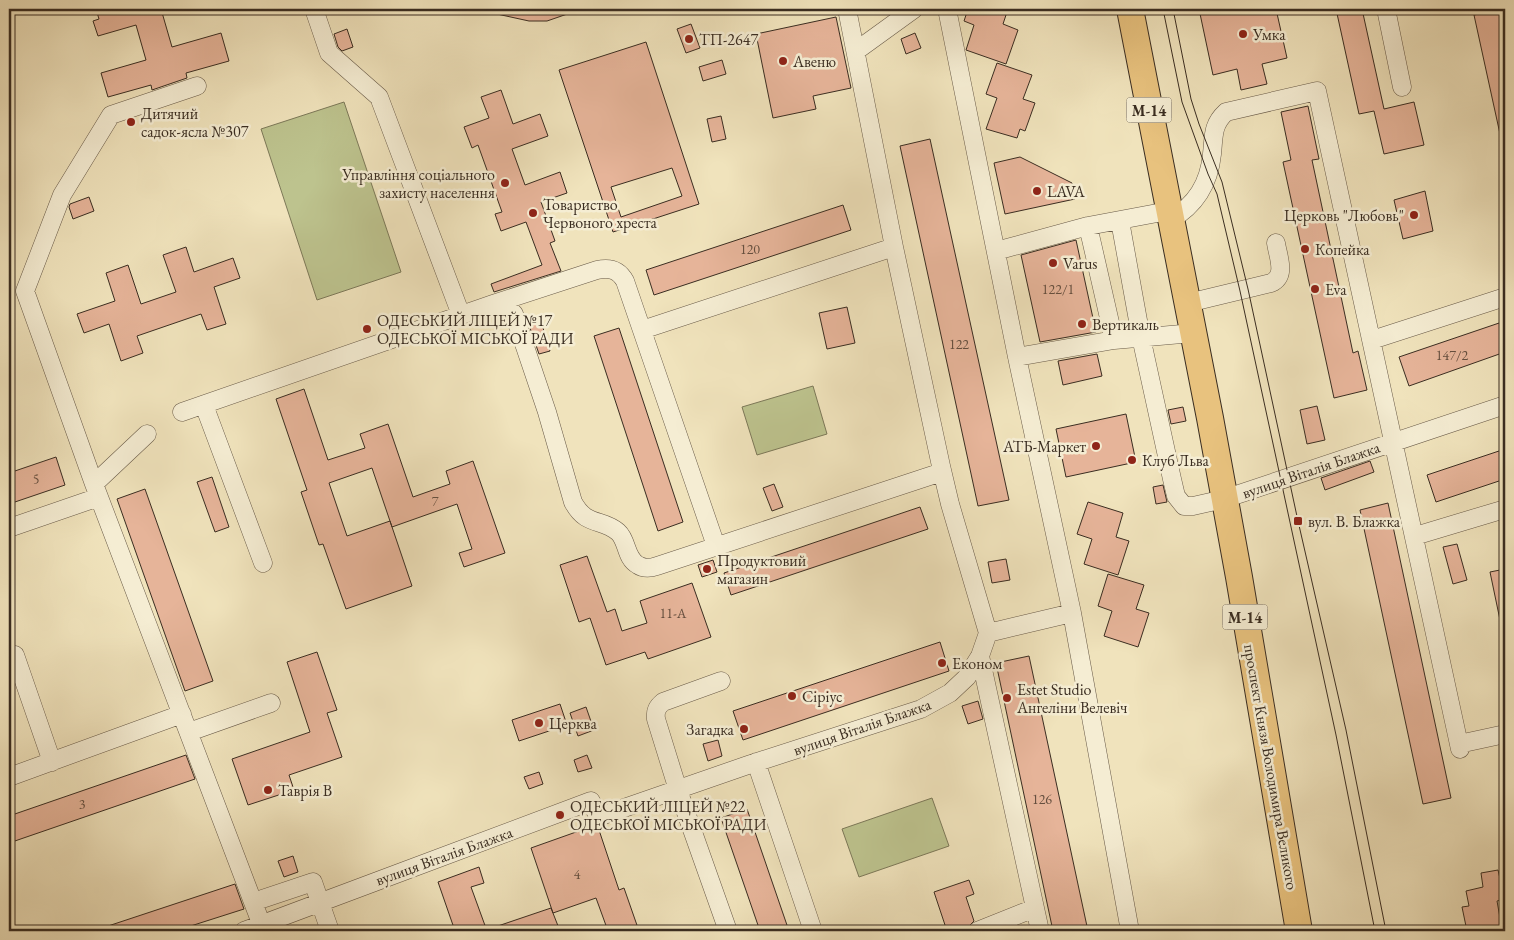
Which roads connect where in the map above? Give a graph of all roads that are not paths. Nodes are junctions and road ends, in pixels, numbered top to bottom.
1 (314, 9) edge
2 (847, 9) edge
3 (914, 9) edge
4 (947, 9) edge
5 (1130, 9) edge
6 (1386, 9) edge
7 (856, 51) junction
8 (197, 86) dead end
9 (1402, 86) dead end
10 (1169, 215) junction
11 (1120, 221) junction
12 (1088, 226) junction
13 (1276, 243) dead end
14 (894, 247) junction
15 (996, 251) junction
16 (1505, 297) edge
17 (1188, 303) junction
18 (492, 304) junction
19 (461, 315) junction
20 (642, 330) junction
21 (1193, 333) junction
22 (1142, 338) junction
23 (1114, 340) junction
24 (1372, 340) junction
25 (1017, 357) junction
26 (204, 405) junction
27 (1505, 405) edge
28 (182, 412) dead end
29 (147, 434) dead end
30 (1394, 441) junction
31 (942, 472) junction
32 (96, 491) junction
33 (1224, 499) junction
34 (1505, 509) edge
35 (9, 528) edge
36 (1415, 536) junction
37 (716, 546) junction
38 (262, 563) dead end
39 (1072, 613) junction
40 (988, 633) junction
41 (15, 655) dead end
42 (980, 656) junction
43 (720, 681) dead end
44 (272, 703) dead end
45 (182, 714) junction
46 (189, 732) junction
47 (1505, 734) edge
48 (52, 762) junction
49 (756, 762) junction
50 (9, 778) edge
51 (678, 790) junction
52 (254, 902) junction
53 (320, 903) junction
54 (1035, 908) junction
55 (263, 928) edge
56 (244, 931) edge
57 (330, 931) edge
58 (728, 931) edge
59 (813, 931) edge
60 (977, 931) edge
61 (1040, 931) edge
62 (1130, 931) edge
63 (1299, 931) edge

1 - 19 street
2 - 7 street
3 - 7 street
4 - 15 street
5 - 10 highway, проспект Князя Володимира Великого / М-14
6 - 9 street
7 - 14 street
8 - 32 street
10 - 11 street
10 - 17 highway, проспект Князя Володимира Великого / М-14
10 - 24 street, вулиця Віталія Блажка
11 - 12 street
11 - 22 street
12 - 15 street
12 - 23 street
13 - 17 street
14 - 20 street
14 - 31 street
15 - 25 street
16 - 24 street
17 - 21 highway, проспект Князя Володимира Великого / М-14
18 - 19 street
18 - 20 street
18 - 37 street
19 - 26 street
20 - 37 street
21 - 22 street
21 - 33 highway, проспект Князя Володимира Великого / М-14
22 - 23 street
22 - 33 street, вулиця Віталія Блажка
23 - 25 street
24 - 30 street, вулиця Віталія Блажка
25 - 39 street
26 - 28 street
26 - 38 street
27 - 30 street
29 - 32 street
30 - 33 street, вулиця Віталія Блажка
30 - 36 street
31 - 37 street
31 - 40 street
32 - 35 street
32 - 45 street
33 - 63 highway, проспект Князя Володимира Великого / М-14
34 - 36 street
36 - 47 street
39 - 40 street
39 - 62 street
40 - 42 street, вулиця Віталія Блажка
41 - 48 street
42 - 49 street, вулиця Віталія Блажка
42 - 54 street
43 - 51 street
44 - 46 street
45 - 46 street
45 - 48 street
46 - 52 street
48 - 50 street
49 - 51 street, вулиця Віталія Блажка
49 - 59 street
51 - 53 street, вулиця Віталія Блажка
51 - 58 street
52 - 53 street
52 - 55 street
53 - 55 street, вулиця Віталія Блажка
53 - 57 street
54 - 60 street
54 - 61 street
55 - 56 street, вулиця Віталія Блажка

